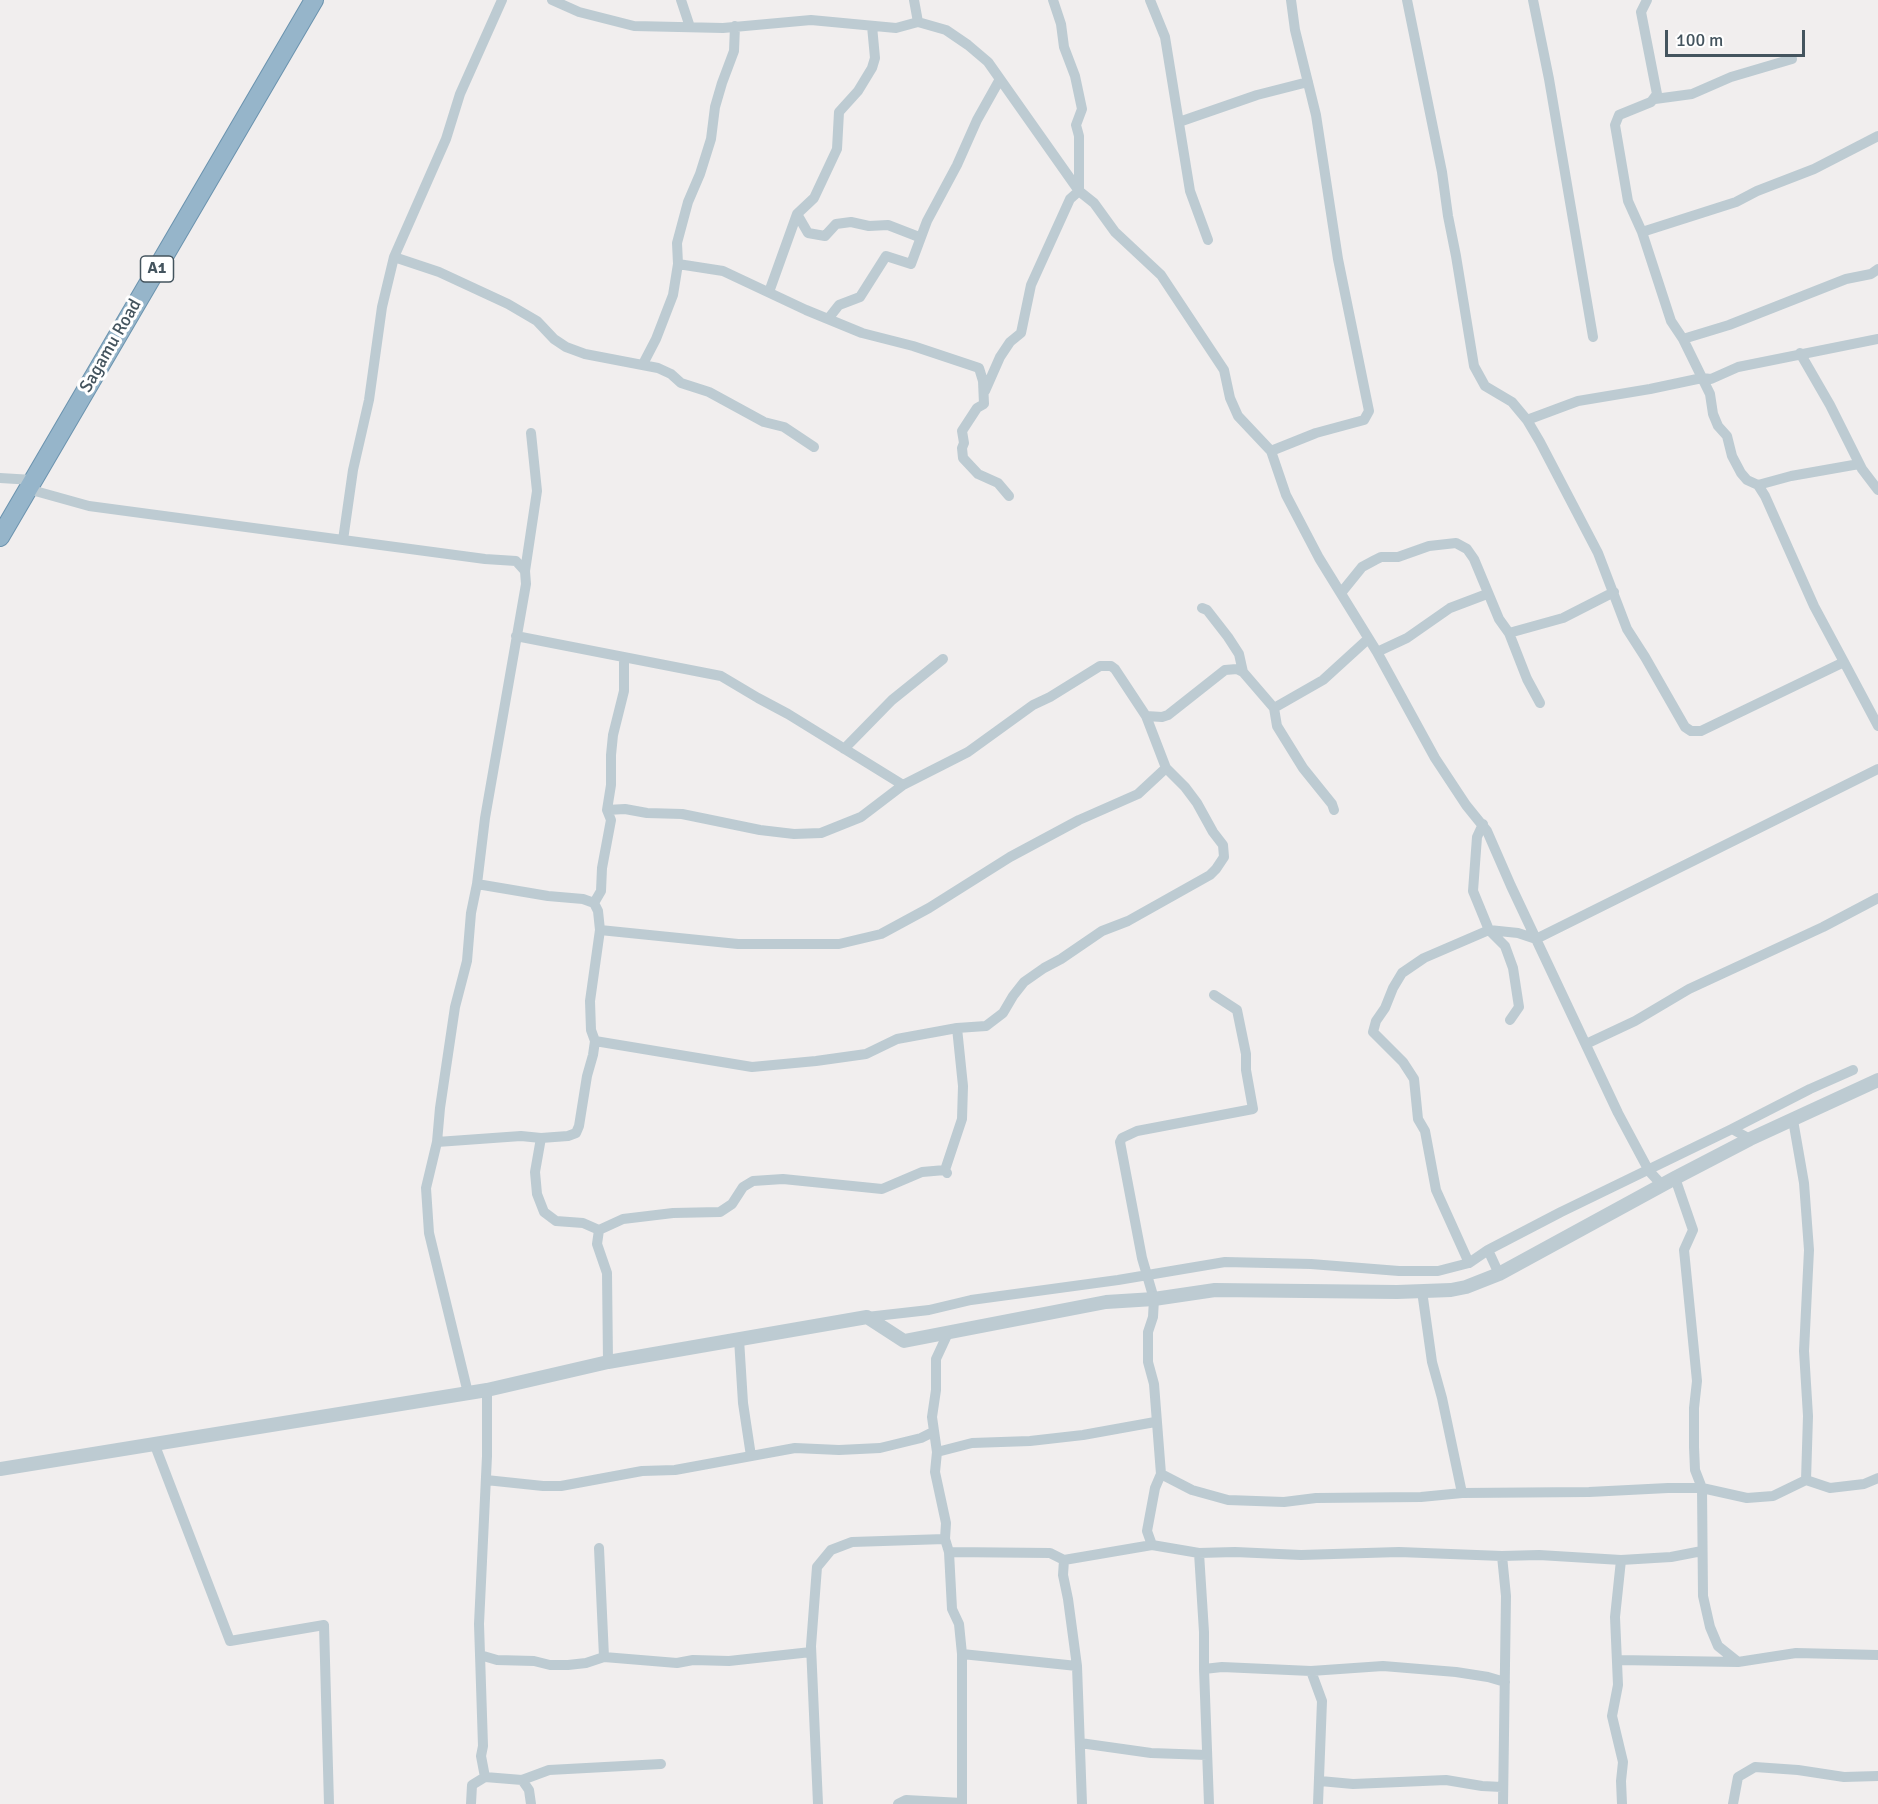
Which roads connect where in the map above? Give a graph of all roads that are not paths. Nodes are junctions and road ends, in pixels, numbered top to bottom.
1 (314, 0) edge
2 (502, 0) edge
3 (552, 0) edge
4 (681, 0) edge
5 (914, 0) edge
6 (1053, 0) edge
7 (1150, 0) edge
8 (1290, 0) edge
9 (1407, 0) edge
10 (1533, 0) edge
11 (1647, 0) edge
12 (918, 22) junction
13 (735, 26) junction
14 (872, 26) junction
15 (690, 27) junction
16 (1792, 58) dead end
17 (1000, 79) junction
18 (1308, 82) junction
19 (1655, 99) junction
20 (1179, 122) junction
21 (1878, 136) edge
22 (1079, 190) junction
23 (796, 214) junction
24 (1641, 232) junction
25 (919, 237) junction
26 (1208, 240) dead end
27 (394, 257) junction
28 (678, 264) junction
29 (1878, 269) edge
30 (769, 292) junction
31 (828, 319) junction
32 (1593, 337) dead end
33 (1683, 339) junction
34 (1878, 339) edge
35 (1800, 353) junction
36 (643, 364) junction
37 (1702, 378) junction
38 (984, 392) junction
39 (1527, 420) junction
40 (531, 433) dead end
41 (814, 447) dead end
42 (1271, 451) junction
43 (1859, 464) junction
44 (0, 478) edge
45 (31, 485) junction
46 (1758, 485) junction
47 (1878, 490) edge
48 (1009, 496) dead end
49 (0, 537) edge
50 (343, 540) junction
51 (525, 571) junction
52 (1614, 592) junction
53 (1341, 593) junction
54 (1489, 595) junction
55 (1202, 608) dead end
56 (1509, 633) junction
57 (516, 636) junction
58 (1368, 639) junction
59 (1377, 652) junction
60 (624, 658) junction
61 (943, 659) dead end
62 (1844, 662) junction
63 (1243, 672) junction
64 (1540, 704) dead end
65 (1274, 708) junction
66 (1146, 716) junction
67 (1878, 726) edge
68 (844, 749) junction
69 (1166, 768) junction
70 (1878, 769) edge
71 (903, 785) junction
72 (607, 810) junction
73 (1334, 810) dead end
74 (1483, 824) junction
75 (477, 884) junction
76 (1878, 898) edge
77 (594, 903) junction
78 (600, 930) junction
79 (1489, 930) junction
80 (1536, 939) junction
81 (1214, 995) dead end
82 (1510, 1020) dead end
83 (957, 1028) junction
84 (595, 1041) junction
85 (1586, 1044) junction
86 (1853, 1070) dead end
87 (1878, 1080) edge
88 (1793, 1120) junction
89 (1732, 1129) junction
90 (541, 1138) junction
91 (1750, 1139) junction
92 (437, 1142) junction
93 (1649, 1171) junction
94 (1675, 1178) junction
95 (1662, 1185) junction
96 (599, 1230) junction
97 (1488, 1250) junction
98 (1469, 1263) junction
99 (1148, 1274) junction
100 (1499, 1274) junction
101 (1422, 1291) junction
102 (1154, 1299) junction
103 (867, 1317) junction
104 (949, 1331) junction
105 (739, 1339) junction
106 (608, 1362) junction
107 (487, 1390) junction
108 (468, 1393) junction
109 (1155, 1422) junction
110 (933, 1432) junction
111 (154, 1443) junction
112 (937, 1452) junction
113 (751, 1456) junction
114 (0, 1469) edge
115 (1161, 1474) junction
116 (1878, 1478) edge
117 (486, 1480) junction
118 (1806, 1480) junction
119 (1702, 1488) junction
120 (1462, 1493) junction
121 (945, 1539) junction
122 (1152, 1545) junction
123 (599, 1548) dead end
124 (1701, 1551) junction
125 (949, 1552) junction
126 (1199, 1553) junction
127 (1502, 1556) junction
128 (1064, 1560) junction
129 (1621, 1560) junction
130 (812, 1652) junction
131 (962, 1654) junction
132 (480, 1655) junction
133 (1878, 1655) edge
134 (604, 1657) junction
135 (1618, 1660) junction
136 (1738, 1662) junction
137 (1077, 1666) junction
138 (1204, 1669) junction
139 (1311, 1671) junction
140 (1505, 1682) junction
141 (1080, 1743) junction
142 (1207, 1755) junction
143 (661, 1764) dead end
144 (1878, 1776) edge
145 (485, 1777) junction
146 (522, 1780) junction
147 (1320, 1781) junction
148 (1502, 1786) junction
149 (328, 1804) edge
150 (471, 1804) edge
151 (531, 1804) edge
152 (819, 1804) edge
153 (898, 1804) edge
154 (962, 1804) edge
155 (1082, 1804) edge
156 (1209, 1804) edge
157 (1318, 1804) edge
158 (1503, 1804) edge
159 (1622, 1804) edge
160 (1733, 1804) edge

1 - 45 highway, Sagamu Road / A1
2 - 27 street
3 - 15 street
4 - 15 street
5 - 12 street
6 - 22 street
7 - 20 street
8 - 18 street
9 - 39 street
10 - 32 street
11 - 19 street
12 - 14 street
12 - 17 street
13 - 14 street
13 - 15 street
13 - 28 street
14 - 23 street
16 - 19 street
17 - 22 street
17 - 25 street
18 - 20 street
18 - 42 street
19 - 24 street
20 - 26 street
21 - 24 street
22 - 38 street
22 - 42 street
23 - 25 street
23 - 30 street
24 - 33 street
25 - 31 street
27 - 36 street
27 - 50 street
28 - 30 street
28 - 36 street
29 - 33 street
30 - 31 street
31 - 38 street
33 - 37 street
34 - 35 street
35 - 37 street
35 - 43 street
36 - 41 street
37 - 39 street
37 - 46 street
38 - 48 street
39 - 52 street
40 - 51 street
42 - 53 street
43 - 46 street
43 - 47 street
44 - 45 street
45 - 49 highway, Sagamu Road / A1
45 - 50 street
46 - 62 street
50 - 51 street
51 - 57 street
52 - 56 street
52 - 62 street
53 - 54 street
53 - 58 street
54 - 56 street
54 - 59 street
55 - 63 street
56 - 64 street
57 - 60 street
57 - 75 street
58 - 59 street
58 - 65 street
59 - 74 street
60 - 68 street
60 - 72 street
61 - 68 street
62 - 67 street
63 - 65 street
63 - 66 street
65 - 73 street
66 - 69 street
66 - 71 street
68 - 71 street
69 - 78 street
69 - 83 street
70 - 80 street
71 - 72 street
72 - 77 street
74 - 79 street
74 - 80 street
75 - 77 street
75 - 92 street
76 - 85 street
77 - 78 street
78 - 84 street
79 - 80 street
79 - 82 street
79 - 98 street
80 - 85 street
81 - 99 street
83 - 84 street
83 - 96 street
84 - 90 street
85 - 93 street
86 - 89 street
87 - 88 street
88 - 91 street
88 - 118 street
89 - 91 street
89 - 93 street
90 - 92 street
90 - 96 street
91 - 94 street
92 - 108 street
93 - 95 street
93 - 97 street
94 - 95 street
94 - 119 street
95 - 100 street
96 - 106 street
97 - 98 street
97 - 100 street
98 - 99 street
99 - 102 street
99 - 103 street
100 - 101 street
101 - 102 street
101 - 120 street
102 - 104 street
102 - 109 street
103 - 104 street
103 - 105 street
104 - 110 street
105 - 106 street
105 - 113 street
106 - 107 street
107 - 108 street
107 - 117 street
108 - 111 street
109 - 112 street
109 - 115 street
110 - 112 street
110 - 113 street
111 - 114 street
111 - 149 street
112 - 121 street
113 - 117 street
115 - 120 street
115 - 122 street
116 - 118 street
117 - 132 street
118 - 119 street
119 - 120 street
119 - 124 street
121 - 125 street
121 - 130 street
122 - 126 street
122 - 128 street
123 - 134 street
124 - 129 street
124 - 136 street
125 - 128 street
125 - 131 street
126 - 127 street
126 - 138 street
127 - 129 street
127 - 140 street
128 - 137 street
129 - 135 street
130 - 134 street
130 - 152 street
131 - 137 street
131 - 154 street
132 - 134 street
132 - 145 street
133 - 136 street
135 - 136 street
135 - 159 street
137 - 141 street
138 - 139 street
138 - 142 street
139 - 140 street
139 - 147 street
140 - 148 street
141 - 142 street
141 - 155 street
142 - 156 street
143 - 146 street
144 - 160 street
145 - 146 street
145 - 150 street
146 - 151 street
147 - 148 street
147 - 157 street
148 - 158 street
153 - 154 street

